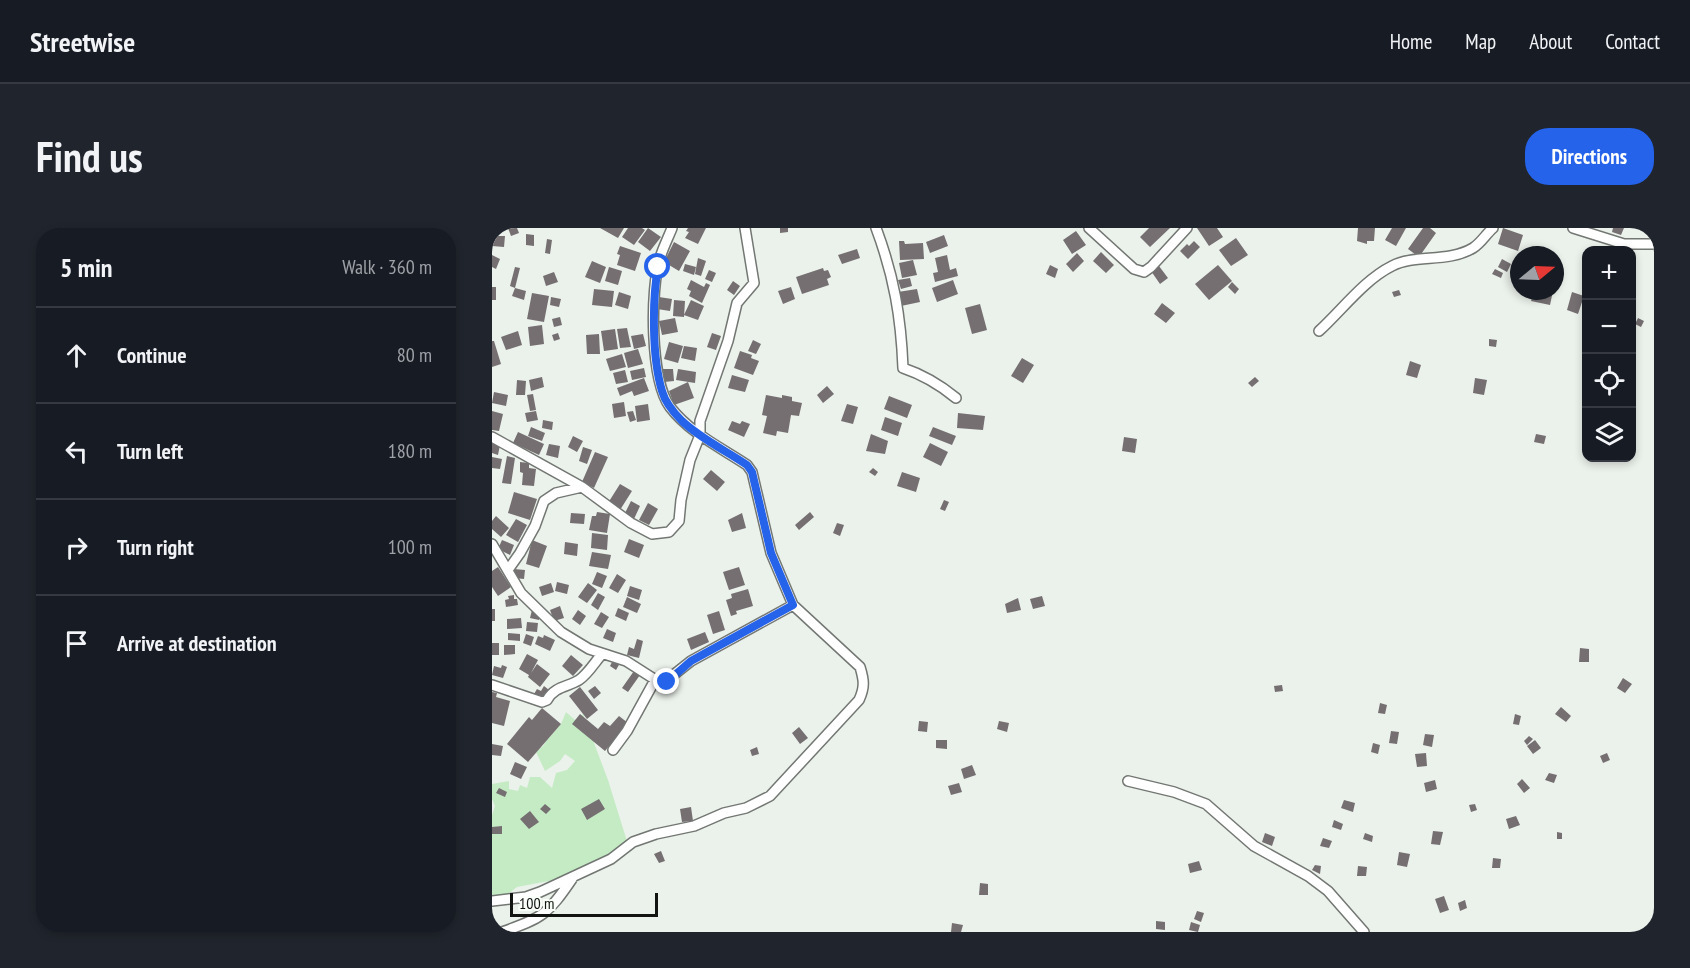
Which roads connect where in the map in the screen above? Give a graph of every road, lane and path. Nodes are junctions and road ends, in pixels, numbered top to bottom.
1 (672, 228) edge
2 (746, 228) edge
3 (876, 228) edge
4 (1089, 228) edge
5 (1187, 228) edge
6 (1492, 228) edge
7 (1573, 228) edge
8 (1654, 244) edge
9 (1319, 331) dead end
10 (956, 398) dead end
11 (700, 435) junction
12 (492, 437) edge
13 (582, 487) junction
14 (493, 546) edge
15 (508, 570) junction
16 (793, 605) junction
17 (602, 654) junction
18 (655, 680) junction
19 (492, 685) edge
20 (613, 750) dead end
21 (1128, 781) dead end
22 (574, 877) junction
23 (492, 900) edge
24 (502, 932) edge
25 (1364, 932) edge

1 - 11 street
2 - 11 street
3 - 10 street
4 - 5 street
6 - 9 street
7 - 8 street
11 - 13 street
11 - 16 street
12 - 13 street
13 - 15 street
14 - 15 street
15 - 17 street
16 - 18 street
16 - 22 street
17 - 18 street
17 - 19 street
18 - 20 street
21 - 25 street
22 - 23 street
22 - 24 street

